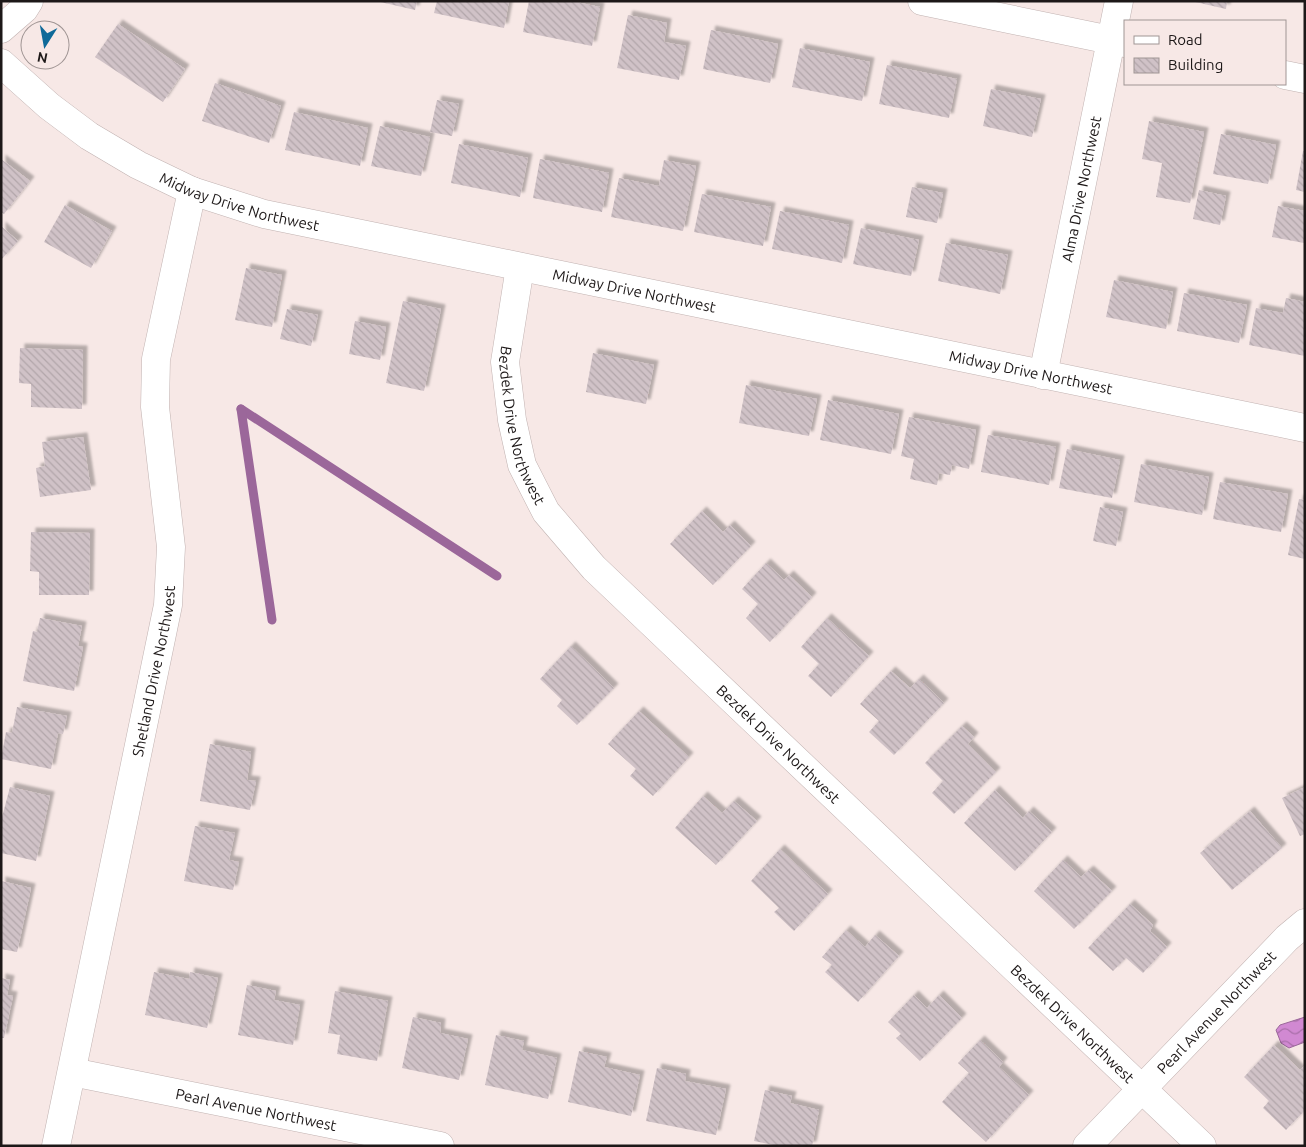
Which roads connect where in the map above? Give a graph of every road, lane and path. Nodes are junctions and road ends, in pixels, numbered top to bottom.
1 (29, 1) edge
2 (922, 1) edge
3 (1119, 1) edge
4 (1, 29) edge
5 (1118, 41) edge
6 (1, 63) edge
7 (1286, 75) edge
8 (1305, 79) edge
9 (192, 191) junction
10 (520, 267) junction
11 (1043, 375) junction
12 (1305, 428) edge
13 (1305, 923) edge
14 (72, 1072) junction
15 (1142, 1088) junction
16 (56, 1146) edge
17 (440, 1146) edge
18 (1087, 1146) edge
19 (1202, 1146) edge

1 - 4 street
2 - 5 street
3 - 5 street, Alma Drive Northwest
5 - 11 street, Alma Drive Northwest
6 - 9 street, Midway Drive Northwest
7 - 8 street
9 - 10 street, Midway Drive Northwest
9 - 14 street, Shetland Drive Northwest
10 - 11 street, Midway Drive Northwest
10 - 15 street, Bezdek Drive Northwest
11 - 12 street, Midway Drive Northwest
13 - 15 street, Pearl Avenue Northwest
14 - 16 street, Shetland Drive Northwest
14 - 17 street, Pearl Avenue Northwest
15 - 18 street, Pearl Avenue Northwest
15 - 19 street, Bezdek Drive Northwest

